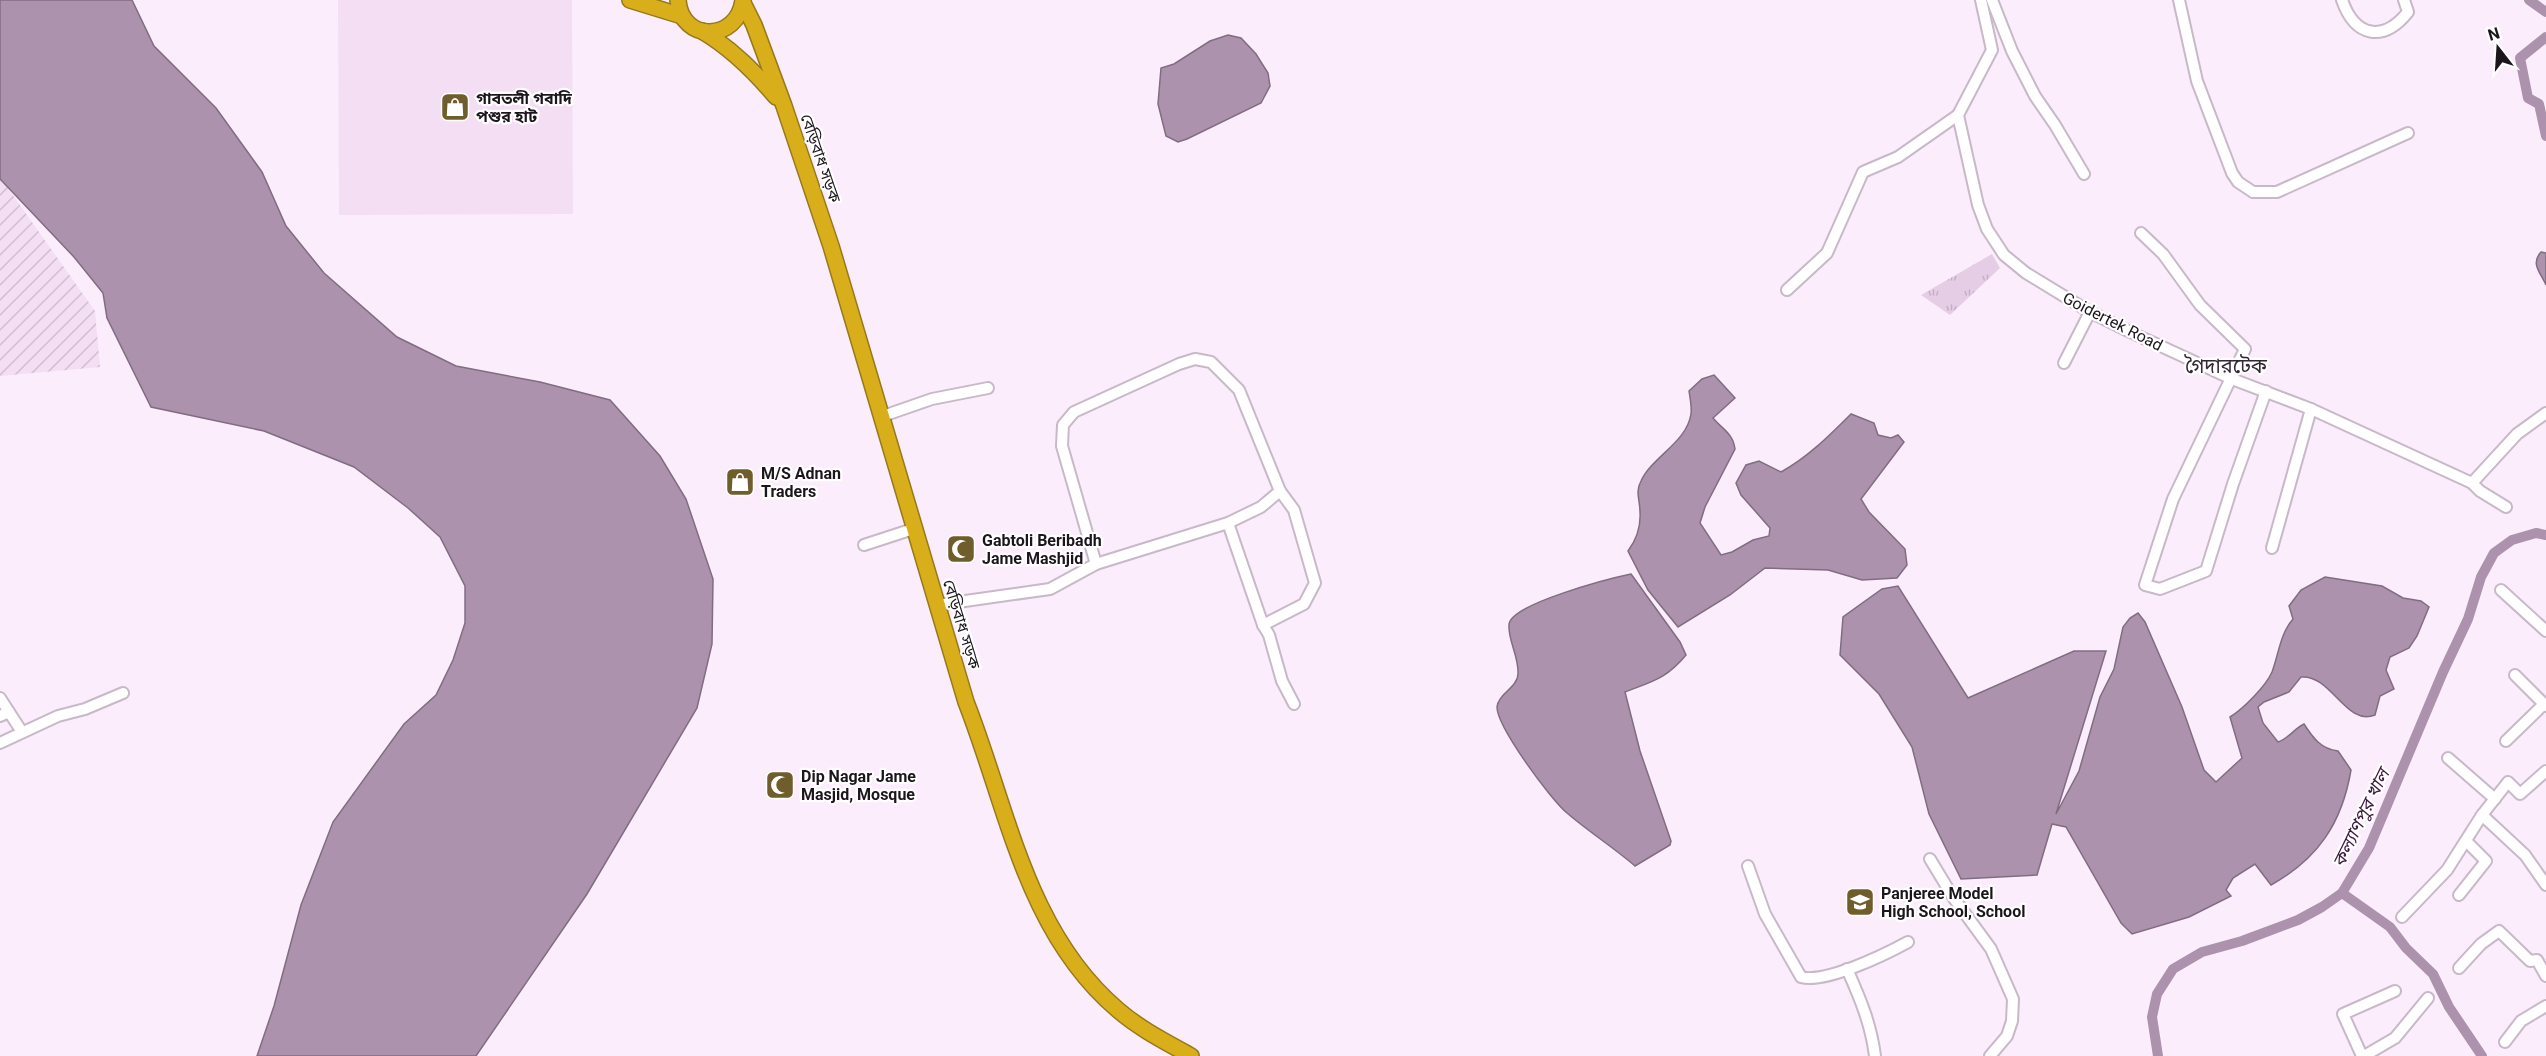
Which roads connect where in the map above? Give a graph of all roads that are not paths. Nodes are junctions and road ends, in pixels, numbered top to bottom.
1 (630, 0) edge
2 (678, 0) edge
3 (1981, 0) edge
4 (1992, 0) edge
5 (2179, 0) edge
6 (2342, 0) edge
7 (2404, 0) edge
8 (743, 1) edge
9 (682, 16) junction
10 (702, 31) junction
11 (784, 106) junction
12 (1958, 115) junction
13 (2408, 133) dead end
14 (2084, 174) dead end
15 (2141, 233) dead end
16 (1787, 290) dead end
17 (2090, 312) junction
18 (2064, 363) dead end
19 (2232, 379) junction
20 (988, 388) dead end
21 (2266, 391) junction
22 (2311, 409) junction
23 (2546, 413) edge
24 (883, 416) junction
25 (2472, 483) junction
26 (1280, 491) junction
27 (2506, 507) dead end
28 (1228, 523) junction
29 (913, 529) junction
30 (864, 545) dead end
31 (2271, 548) dead end
32 (1096, 564) junction
33 (2501, 590) dead end
34 (937, 605) junction
35 (1263, 625) junction
36 (2546, 631) edge
37 (2515, 675) dead end
38 (123, 693) dead end
39 (0, 698) edge
40 (1294, 704) dead end
41 (2545, 705) edge
42 (5, 714) edge
43 (22, 732) junction
44 (2506, 741) dead end
45 (0, 743) edge
46 (2448, 758) dead end
47 (2546, 771) edge
48 (2494, 799) junction
49 (2482, 815) junction
50 (2467, 842) junction
51 (1930, 859) dead end
52 (1748, 866) dead end
53 (2546, 885) edge
54 (2460, 894) dead end
55 (2402, 917) dead end
56 (1908, 942) dead end
57 (2459, 968) dead end
58 (1847, 969) junction
59 (2546, 976) edge
60 (2395, 991) dead end
61 (2428, 998) dead end
62 (2546, 1006) edge
63 (2505, 1042) dead end
64 (1191, 1056) edge
65 (1875, 1056) edge
66 (1990, 1056) edge
67 (2363, 1056) edge

1 - 9 highway, বেড়িবাধ সড়ক
2 - 9 highway
3 - 12 street
4 - 14 street
5 - 13 street
6 - 7 street
8 - 10 highway
8 - 11 highway, বেড়িবাধ সড়ক
9 - 10 highway, বেড়িবাধ সড়ক
10 - 11 highway, বেড়িবাধ সড়ক
11 - 24 highway, বেড়িবাধ সড়ক
12 - 16 street
12 - 17 street, Goidertek Road
15 - 19 street
17 - 18 street
17 - 19 street, Goidertek Road
19 - 21 street, Goidertek Road
19 - 21 street
20 - 24 street
21 - 22 street, Goidertek Road
22 - 25 street, Goidertek Road
22 - 31 street
23 - 25 street
24 - 29 highway, বেড়িবাধ সড়ক
25 - 27 street, Goidertek Road
26 - 28 street
26 - 32 street
26 - 35 street
28 - 32 street
28 - 35 street
29 - 30 street
29 - 34 highway, বেড়িবাধ সড়ক
32 - 34 street
33 - 36 street
34 - 64 highway, বেড়িবাধ সড়ক
35 - 40 street
37 - 41 street
38 - 43 street
39 - 42 street
41 - 44 street
42 - 43 street
43 - 45 street
46 - 48 street
47 - 48 street
48 - 49 street
49 - 50 street
49 - 53 street
50 - 54 street
50 - 55 street
51 - 66 street
52 - 58 street
56 - 58 street
57 - 59 street
58 - 65 street
60 - 67 street
61 - 67 street
62 - 63 street

